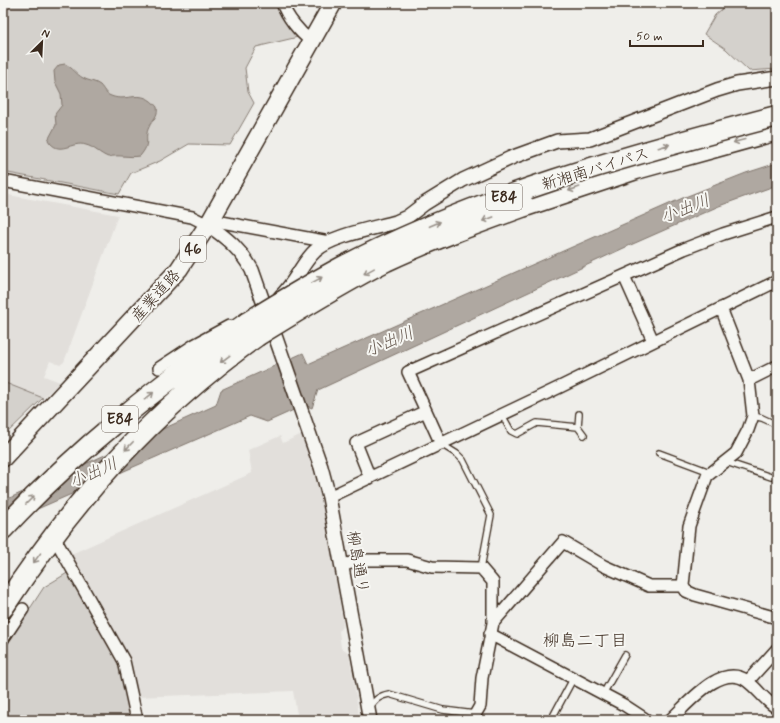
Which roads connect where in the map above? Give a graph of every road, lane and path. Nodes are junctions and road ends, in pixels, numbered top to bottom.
1 (282, 3) edge
2 (333, 3) edge
3 (311, 41) junction
4 (777, 78) edge
5 (777, 116) edge
6 (777, 130) edge
7 (3, 180) edge
8 (777, 217) edge
9 (209, 223) junction
10 (329, 242) junction
11 (624, 276) junction
12 (777, 281) edge
13 (265, 306) junction
14 (721, 308) junction
15 (253, 329) junction
16 (653, 341) junction
17 (777, 366) edge
18 (159, 368) dead end
19 (749, 380) junction
20 (426, 411) junction
21 (579, 414) dead end
22 (502, 415) junction
23 (753, 416) junction
24 (777, 425) edge
25 (578, 427) junction
26 (584, 435) dead end
27 (441, 444) junction
28 (659, 454) dead end
29 (3, 458) edge
30 (726, 462) junction
31 (710, 472) junction
32 (771, 477) dead end
33 (370, 478) junction
34 (329, 497) junction
35 (3, 529) edge
36 (58, 544) dead end
37 (342, 566) junction
38 (481, 568) junction
39 (683, 586) junction
40 (3, 608) edge
41 (23, 609) dead end
42 (777, 618) edge
43 (493, 623) junction
44 (490, 634) junction
45 (3, 639) edge
46 (777, 649) edge
47 (625, 655) dead end
48 (573, 679) junction
49 (748, 681) junction
50 (603, 694) junction
51 (777, 708) edge
52 (369, 716) edge
53 (473, 717) edge
54 (137, 720) edge
55 (552, 720) edge
56 (647, 720) edge
57 (670, 720) edge

1 - 3 street
2 - 3 main road, 産業道路 / 46
3 - 9 main road, 産業道路 / 46
4 - 10 street
15 -> 5 highway, 新湘南バイパス / E84, bridge
6 -> 15 highway, 新湘南バイパス / E84, bridge
7 - 9 street
8 - 11 street
9 - 10 street
9 - 13 street
9 - 29 main road, 産業道路 / 46
10 - 13 street
11 - 16 street
11 - 20 street
12 - 14 street
13 - 18 street
13 - 34 street, 柳島通り
14 - 16 street
14 - 19 street
35 -> 15 highway, E84
15 -> 40 highway, E84
16 - 22 street
17 - 19 street
19 - 23 street
20 - 27 street
20 - 33 street
21 - 25 lane
22 - 25 lane
22 - 27 street
23 - 24 lane
23 - 30 street
25 - 26 lane
27 - 33 street
27 - 38 lane
28 - 31 lane
30 - 31 street
30 - 32 lane
31 - 39 street
33 - 34 street
34 - 37 street, 柳島通り
36 - 54 street
37 - 38 street
37 - 52 street, 柳島通り
38 - 43 street
39 - 42 street
39 - 43 street
41 - 45 street
43 - 44 street
44 - 48 street
44 - 53 street
46 - 49 street
47 - 50 lane
48 - 50 street
48 - 55 lane
49 - 51 street
49 - 57 street
50 - 56 street
52 - 53 lane

